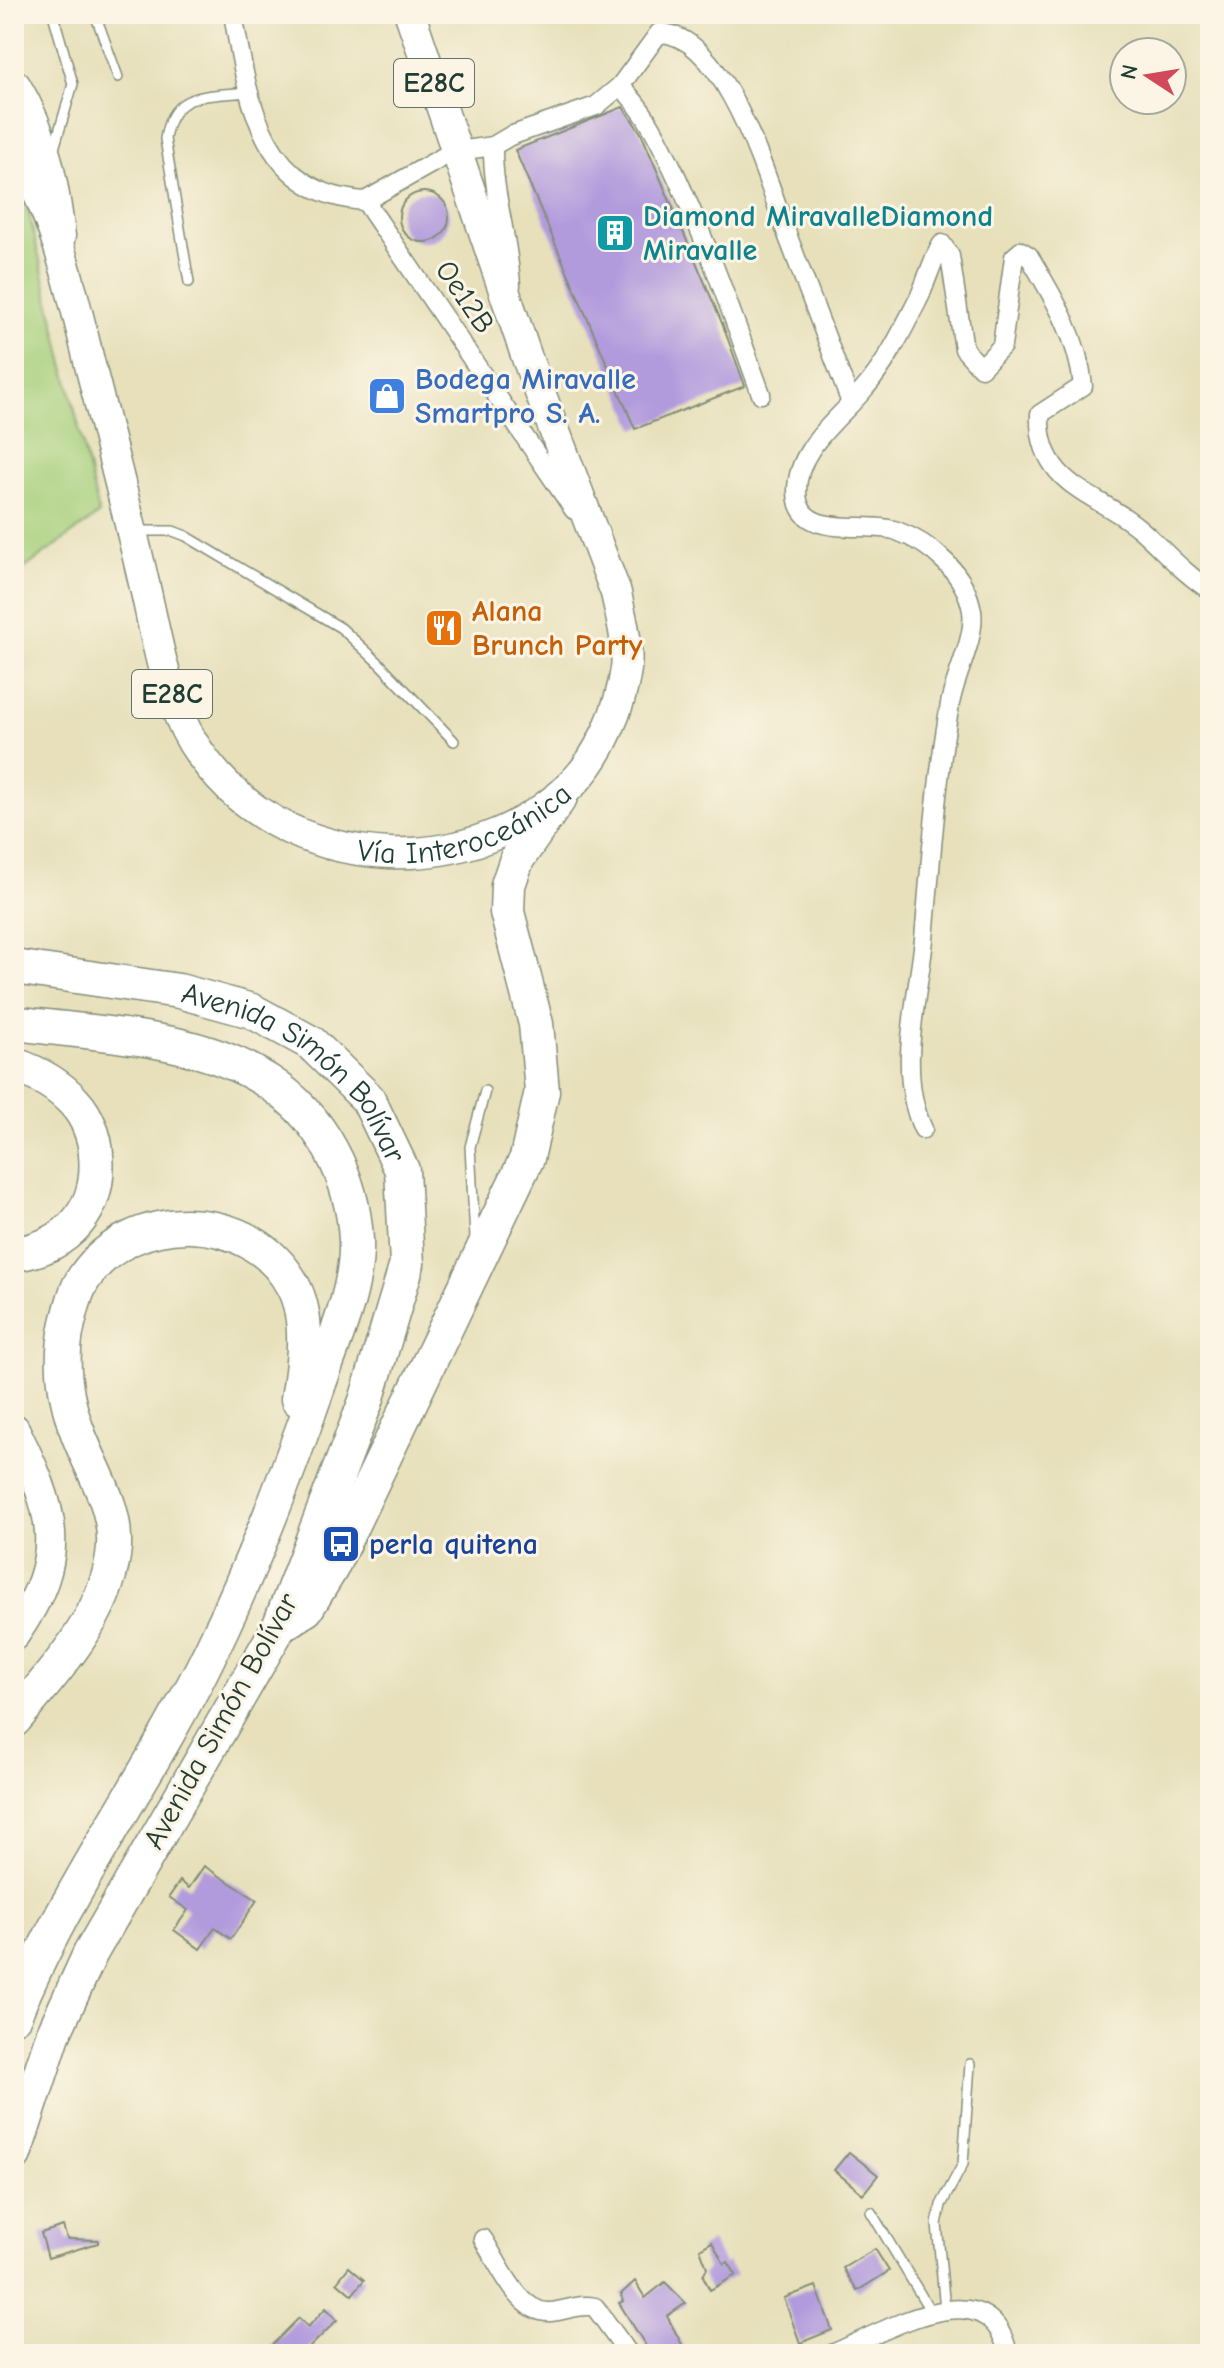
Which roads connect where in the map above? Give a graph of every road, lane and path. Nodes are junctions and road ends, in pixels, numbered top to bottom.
1 (53, 14) edge
2 (95, 14) edge
3 (233, 14) edge
4 (410, 14) edge
5 (118, 77) dead end
6 (620, 86) junction
7 (14, 87) edge
8 (247, 92) junction
9 (493, 146) junction
10 (14, 149) edge
11 (459, 151) junction
12 (49, 167) junction
13 (365, 201) junction
14 (58, 236) junction
15 (189, 282) dead end
16 (511, 315) junction
17 (761, 394) dead end
18 (851, 403) junction
19 (132, 531) junction
20 (597, 545) junction
21 (1210, 590) edge
22 (454, 741) dead end
23 (560, 797) junction
24 (14, 967) edge
25 (14, 1023) edge
26 (14, 1065) edge
27 (485, 1091) dead end
28 (923, 1129) dead end
29 (14, 1254) edge
30 (476, 1261) junction
31 (14, 1429) edge
32 (282, 1489) junction
33 (280, 1625) junction
34 (14, 1635) edge
35 (14, 1720) edge
36 (14, 2016) edge
37 (970, 2064) dead end
38 (14, 2154) edge
39 (871, 2212) dead end
40 (483, 2239) dead end
41 (938, 2311) junction
42 (629, 2354) edge
43 (832, 2354) edge
44 (1008, 2354) edge

1 - 12 lane
2 - 5 lane
3 - 8 street
4 - 11 main road, Vía Interoceánica / E28C
6 - 9 street
6 - 17 street
6 - 18 street
7 - 12 highway
8 - 13 street
8 - 15 lane
9 - 11 street
9 - 16 street
10 - 14 main road, Vía Interoceánica / E28C
11 - 13 street
11 - 16 main road, Vía Interoceánica / E28C
12 - 14 highway
13 - 20 street, Oe12B
14 - 19 main road, Vía Interoceánica / E28C
16 - 20 main road, Vía Interoceánica / E28C
18 - 21 street
18 - 28 street
19 - 22 lane
19 - 23 main road, Vía Interoceánica / E28C
20 - 23 main road, Vía Interoceánica / E28C
23 - 30 highway
24 - 33 highway, Avenida Simón Bolívar
25 - 32 highway, Avenida Simón Bolívar
26 - 29 highway
27 - 30 lane
30 - 33 highway
31 - 34 main road
32 - 35 highway
32 - 36 highway, Avenida Simón Bolívar
33 - 38 highway, Avenida Simón Bolívar
37 - 41 lane
39 - 41 lane
40 - 42 street
41 - 43 street
41 - 44 street

